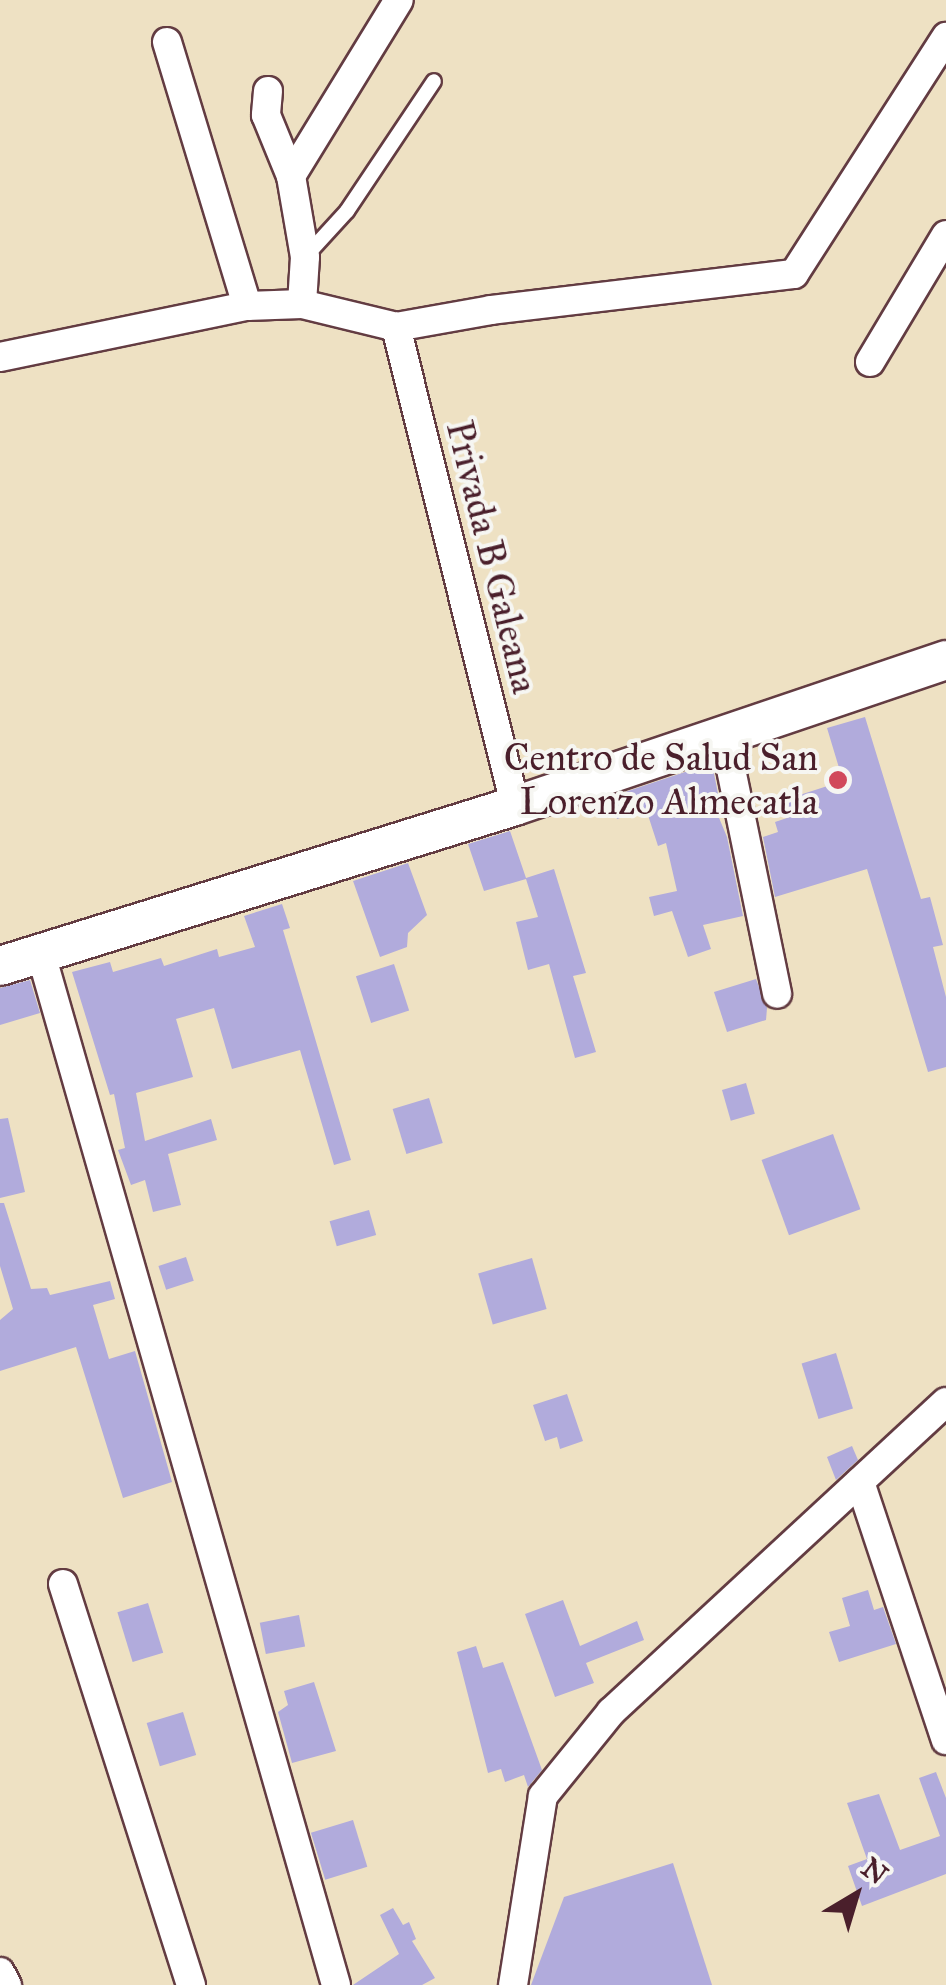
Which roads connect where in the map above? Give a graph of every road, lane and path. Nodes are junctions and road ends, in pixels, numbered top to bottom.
1 (399, 0) edge
2 (946, 37) edge
3 (167, 42) dead end
4 (434, 81) dead end
5 (268, 92) dead end
6 (290, 176) junction
7 (946, 235) edge
8 (305, 257) junction
9 (302, 304) junction
10 (247, 306) junction
11 (396, 327) junction
12 (0, 357) edge
13 (870, 362) dead end
14 (946, 660) edge
15 (724, 735) junction
16 (515, 806) junction
17 (41, 954) junction
18 (0, 966) edge
19 (777, 994) dead end
20 (946, 1402) edge
21 (860, 1482) junction
22 (63, 1584) dead end
23 (946, 1740) edge
24 (0, 1972) edge
25 (7, 1985) edge
26 (191, 1985) edge
27 (336, 1985) edge
28 (514, 1985) edge

1 - 6 street
2 - 11 street
3 - 10 street
4 - 8 lane
5 - 6 street
6 - 8 street
7 - 13 street
8 - 9 street
9 - 10 street
9 - 11 street
10 - 12 street
11 - 16 street, Privada B Galeana
14 - 15 main road
15 - 16 main road
15 - 19 street
16 - 17 main road
17 - 18 main road
17 - 27 street
20 - 21 street
21 - 23 street
21 - 28 street
22 - 26 street
24 - 25 street

